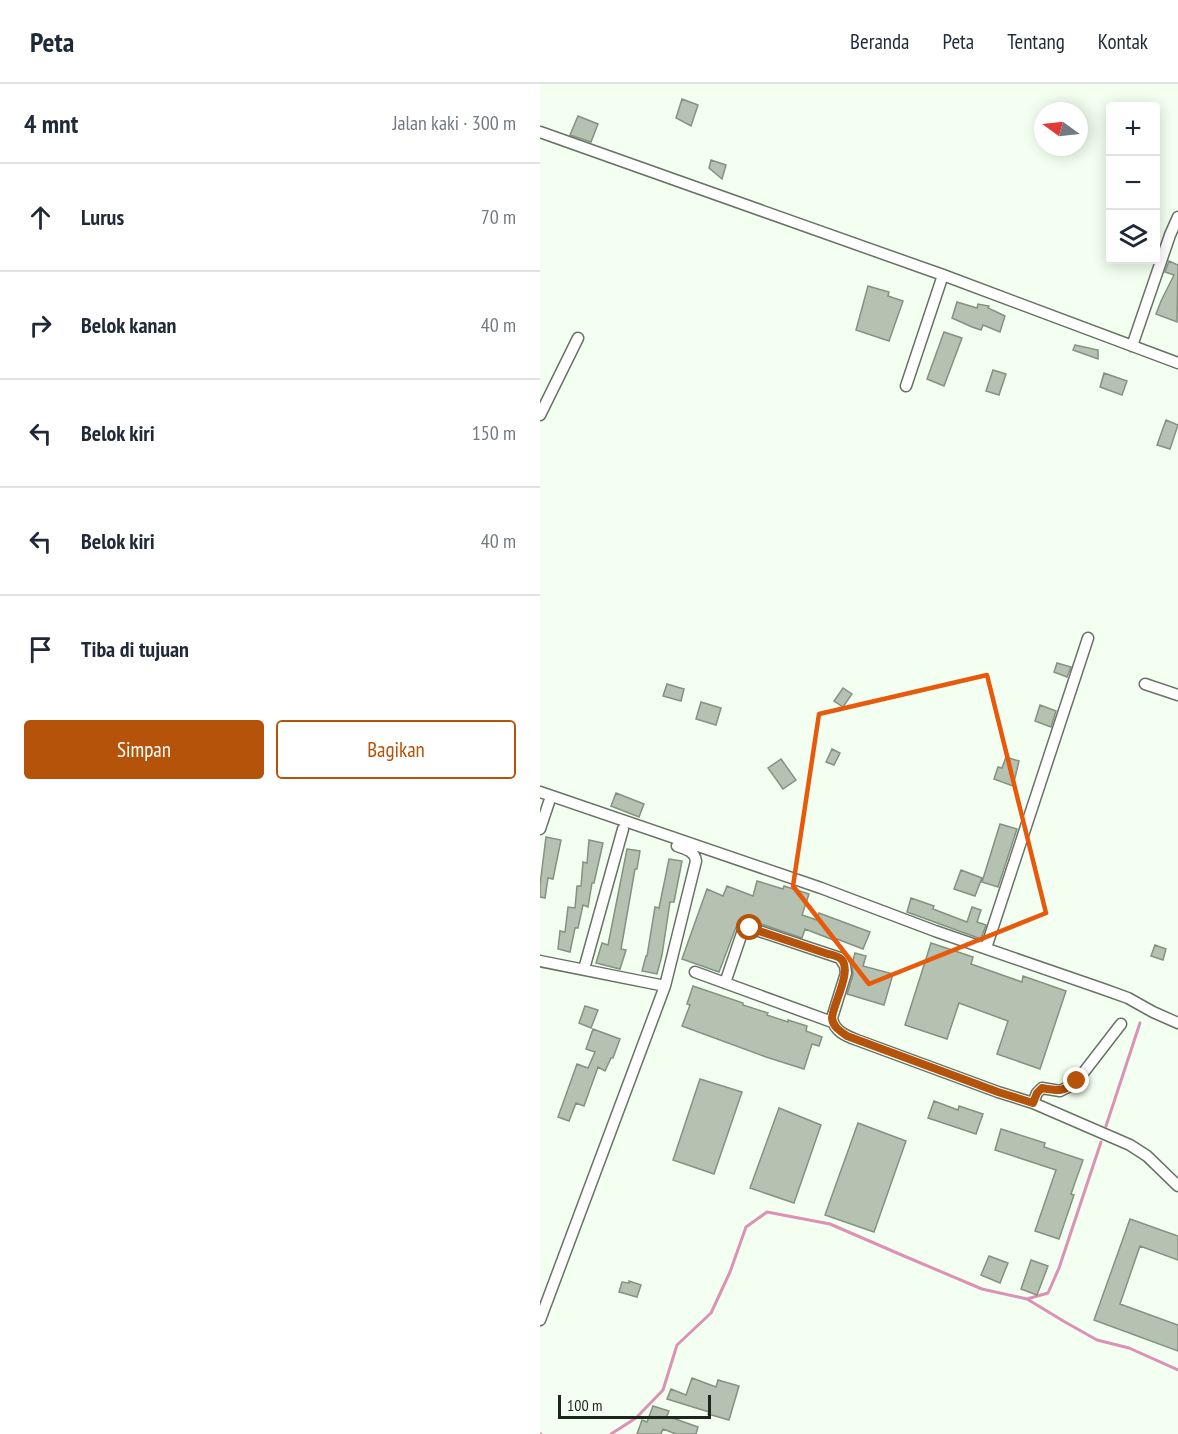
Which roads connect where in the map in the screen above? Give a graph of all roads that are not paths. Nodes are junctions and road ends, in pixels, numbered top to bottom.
1 (540, 132) edge
2 (1178, 217) edge
3 (943, 275) junction
4 (578, 338) dead end
5 (1132, 346) junction
6 (1178, 363) edge
7 (906, 386) dead end
8 (540, 415) edge
9 (1088, 638) dead end
10 (1145, 684) dead end
11 (1178, 695) edge
12 (540, 792) edge
13 (544, 800) edge
14 (540, 829) edge
15 (622, 829) junction
16 (986, 948) junction
17 (540, 961) edge
18 (584, 969) junction
19 (695, 972) dead end
20 (725, 983) junction
21 (665, 986) junction
22 (832, 1022) junction
23 (1178, 1023) edge
24 (1121, 1024) dead end
25 (1033, 1103) junction
26 (1178, 1186) edge
27 (540, 1320) edge

1 - 3 street
2 - 5 street
3 - 5 street
3 - 7 street
4 - 8 street
5 - 6 street
9 - 16 street
10 - 11 street
12 - 16 street
13 - 14 street
13 - 15 street
15 - 18 street
15 - 21 street
16 - 23 street
17 - 18 street
18 - 21 street
19 - 20 street
20 - 22 street
20 - 22 street
21 - 27 street
22 - 25 street
24 - 25 street
25 - 26 street

